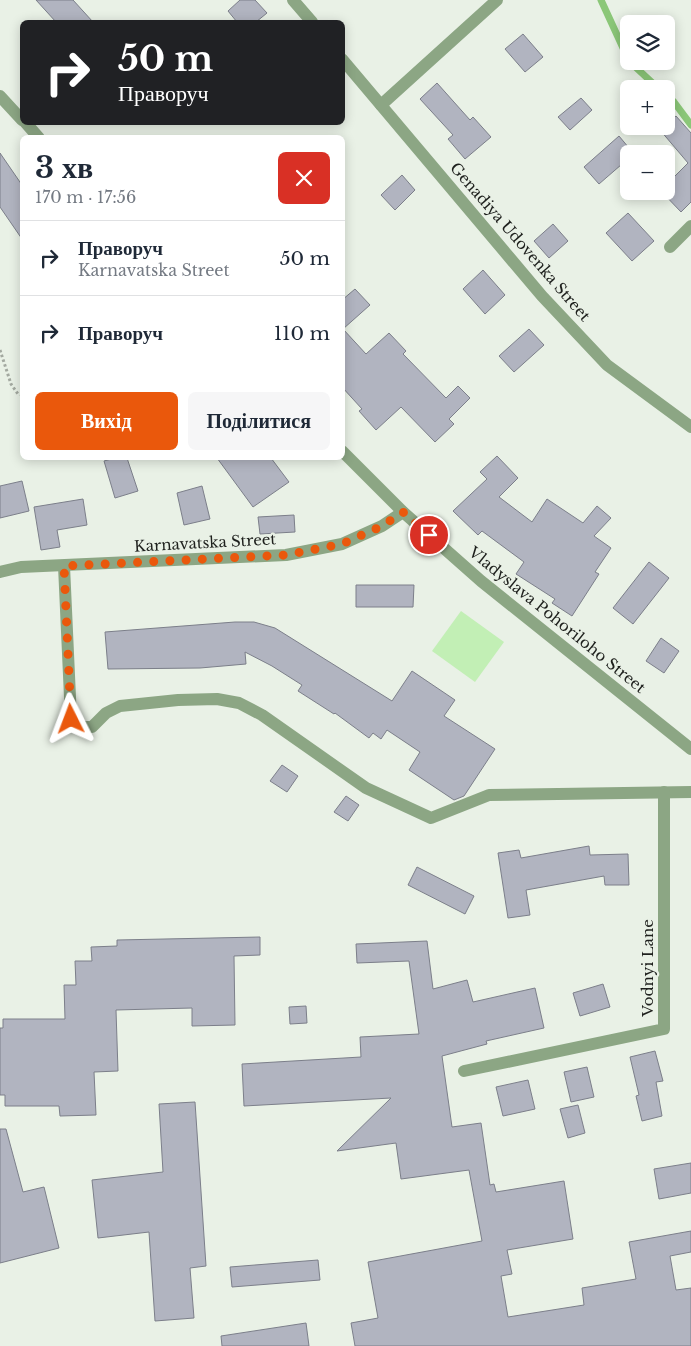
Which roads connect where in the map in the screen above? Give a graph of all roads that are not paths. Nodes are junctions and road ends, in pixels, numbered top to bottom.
1 (293, 0) edge
2 (497, 0) edge
3 (310, 20) edge
4 (345, 63) edge
5 (0, 96) edge
6 (381, 105) junction
7 (20, 117) edge
8 (28, 125) edge
9 (36, 135) edge
10 (691, 226) edge
11 (670, 247) dead end
12 (691, 427) edge
13 (345, 453) edge
14 (403, 512) junction
15 (64, 566) junction
16 (0, 572) edge
17 (691, 749) edge
18 (664, 792) junction
19 (691, 792) edge
20 (464, 1071) dead end

1 - 3 street
2 - 6 street
4 - 6 street, Genadiya Udovenka Street
5 - 7 street
6 - 12 street, Genadiya Udovenka Street
8 - 9 street
10 - 11 street
13 - 14 street, Vladyslava Pohoriloho Street
14 - 15 street, Karnavatska Street
14 - 17 street, Vladyslava Pohoriloho Street
15 - 16 street, Karnavatska Street
15 - 18 street
18 - 19 street
18 - 20 street, Vodnyi Lane

